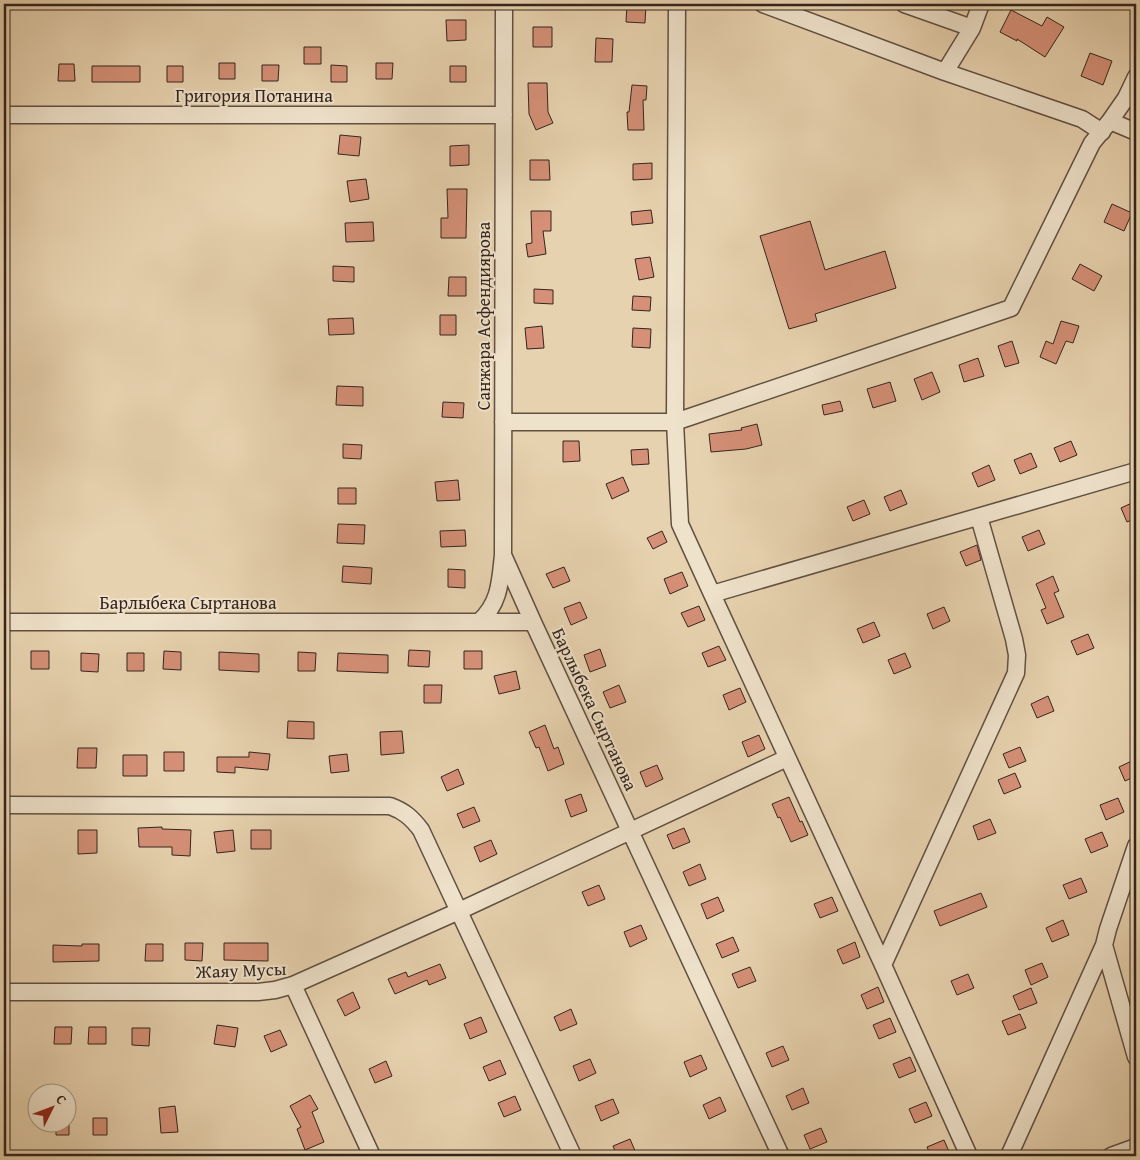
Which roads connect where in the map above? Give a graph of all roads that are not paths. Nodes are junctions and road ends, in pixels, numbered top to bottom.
1 (504, 4) edge
2 (677, 4) edge
3 (763, 4) edge
4 (904, 4) edge
5 (981, 4) edge
6 (972, 28) junction
7 (945, 72) junction
8 (1136, 77) edge
9 (4, 115) edge
10 (504, 116) junction
11 (1106, 127) junction
12 (1136, 132) edge
13 (503, 422) junction
14 (676, 422) junction
15 (1136, 471) edge
16 (979, 517) junction
17 (503, 555) junction
18 (712, 594) junction
19 (4, 622) edge
20 (479, 622) junction
21 (534, 622) junction
22 (787, 758) junction
23 (4, 806) edge
24 (630, 831) junction
25 (1136, 846) edge
26 (459, 911) junction
27 (1104, 945) junction
28 (883, 965) junction
29 (293, 985) junction
30 (4, 992) edge
31 (1136, 1057) edge
32 (1136, 1147) edge
33 (372, 1156) edge
34 (573, 1156) edge
35 (781, 1156) edge
36 (969, 1156) edge
37 (1009, 1156) edge
38 (1111, 1156) edge

1 - 10 street, Санжара Асфендиярова
2 - 14 street
3 - 7 street
4 - 6 street
5 - 6 street
6 - 7 street
7 - 11 street
8 - 11 street
9 - 10 street, Григория Потанина
10 - 13 street, Санжара Асфендиярова
11 - 12 street
11 - 14 street
13 - 14 street
13 - 17 street, Санжара Асфендиярова
14 - 18 street
15 - 16 street
16 - 18 street
16 - 28 street
17 - 20 street
17 - 21 street, Санжара Асфендиярова
18 - 22 street
19 - 20 street, Барлыбека Сыртанова
20 - 21 street, Барлыбека Сыртанова
21 - 24 street, Барлыбека Сыртанова
22 - 24 street
22 - 28 street
23 - 26 street
24 - 26 street
24 - 35 street, Барлыбека Сыртанова
25 - 27 street
26 - 29 street
26 - 34 street
27 - 31 street
27 - 37 street
28 - 36 street
29 - 30 street, Жаяу Мусы
29 - 33 street, Жаяу Мусы
32 - 38 street

